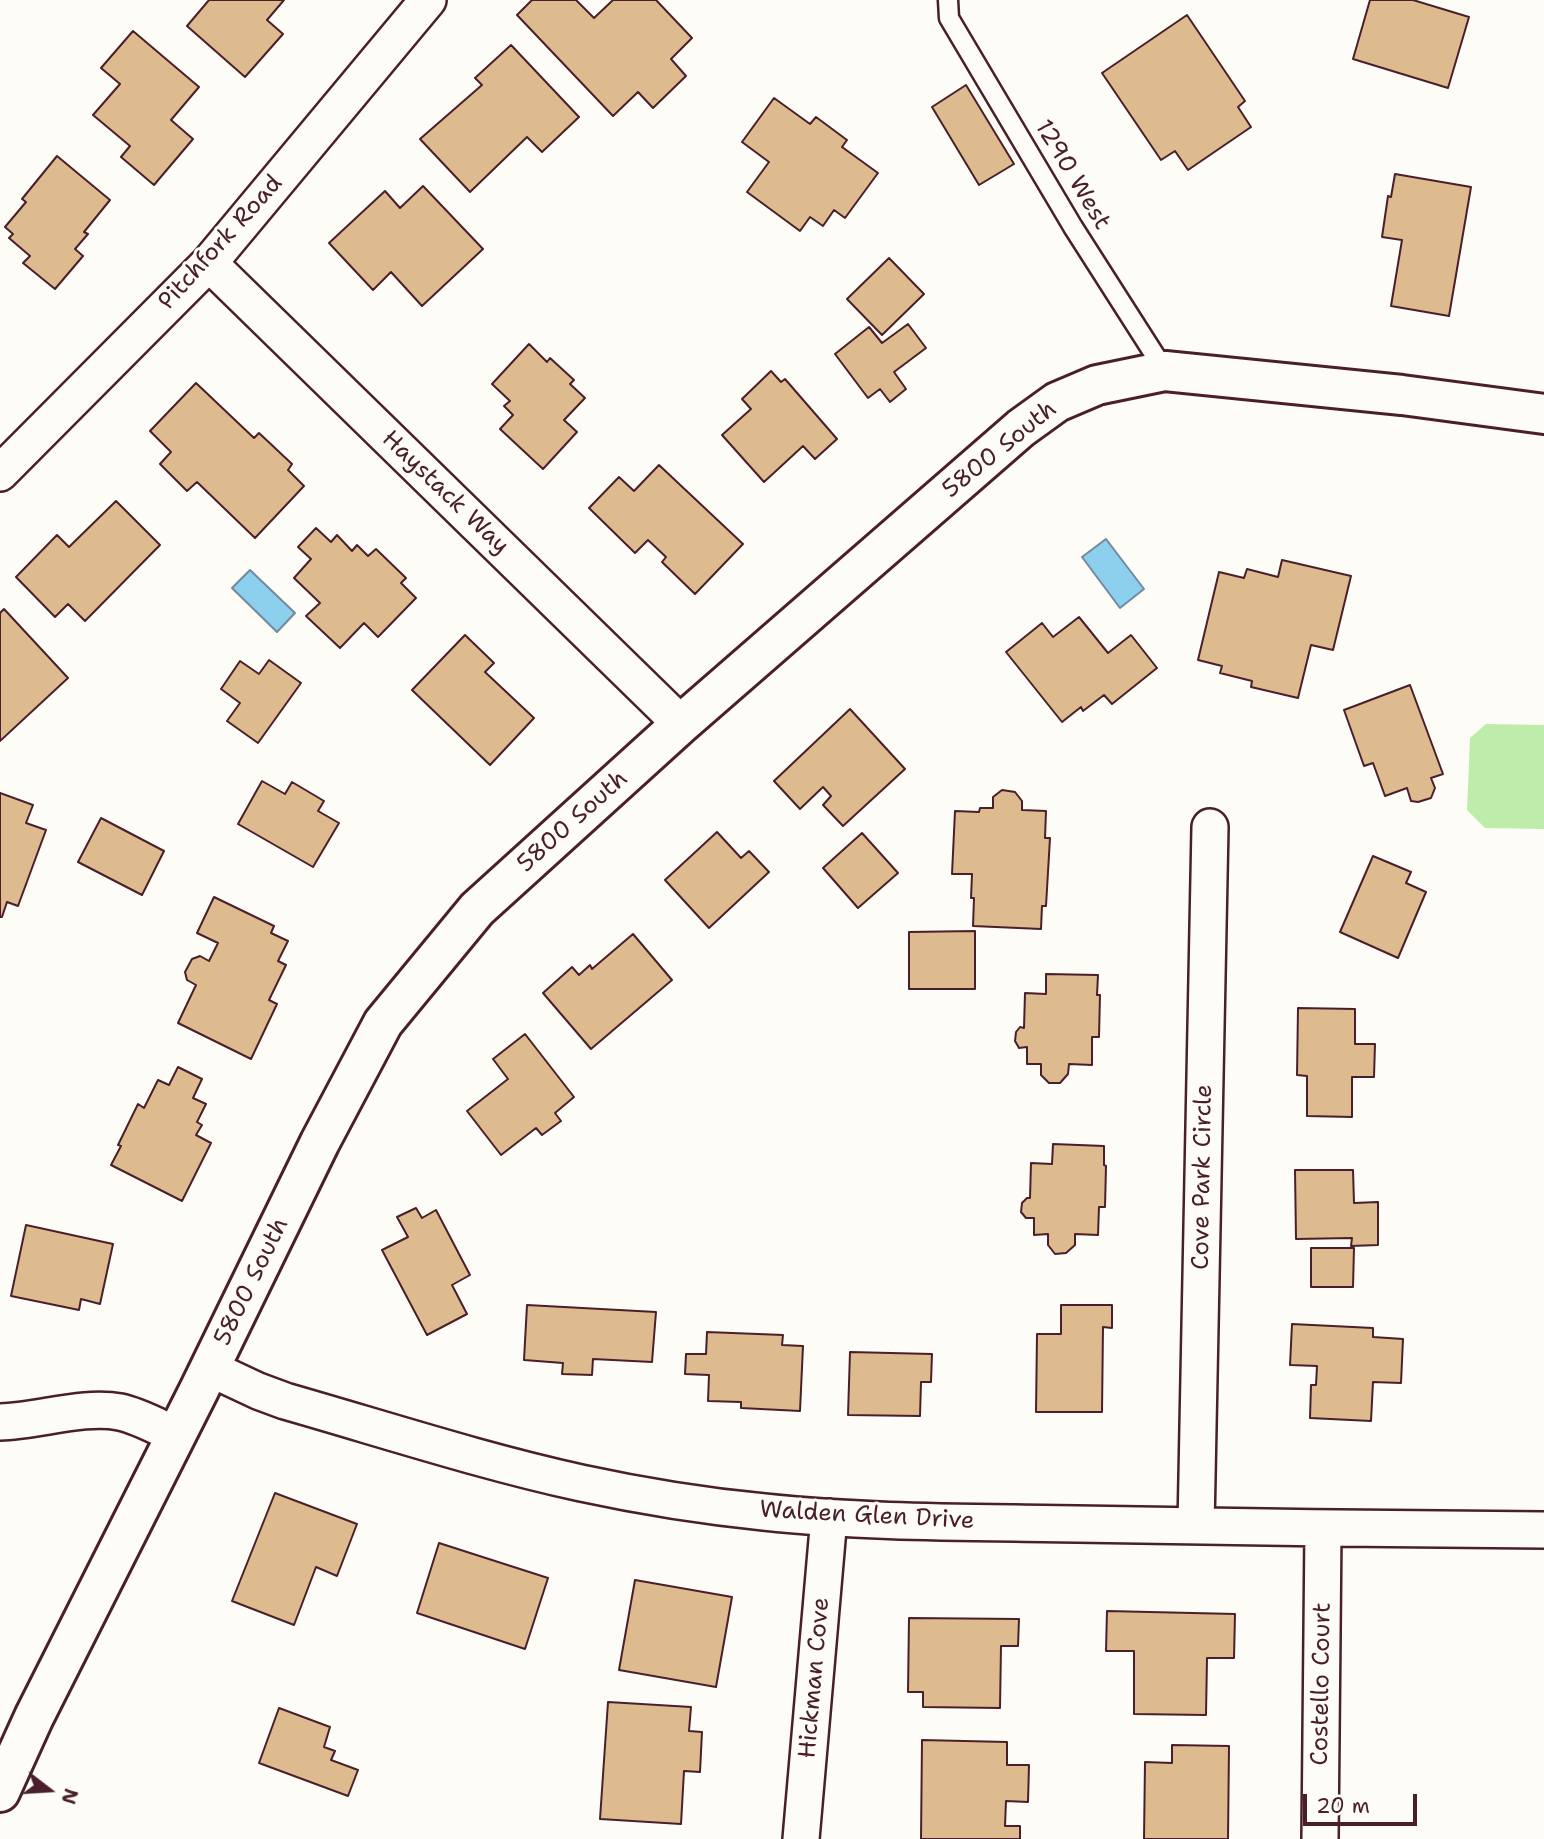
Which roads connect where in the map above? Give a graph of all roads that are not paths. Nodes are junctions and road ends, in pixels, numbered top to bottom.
1 (428, 0) edge
2 (948, 0) edge
3 (209, 263) junction
4 (1165, 371) junction
5 (1544, 414) edge
6 (0, 473) edge
7 (681, 724) junction
8 (1210, 827) dead end
9 (209, 1368) junction
10 (0, 1422) edge
11 (176, 1435) junction
12 (829, 1517) junction
13 (1196, 1526) junction
14 (1323, 1529) junction
15 (1544, 1531) edge
16 (0, 1792) edge
17 (801, 1839) edge
18 (1320, 1839) edge

1 - 3 street, Pitchfork Road
2 - 4 lane, 1290 West
3 - 6 street, Pitchfork Road
3 - 7 street, Haystack Way
4 - 5 street, 5800 South
4 - 7 street, 5800 South
7 - 9 street, 5800 South
8 - 13 street, Cove Park Circle
9 - 11 street, 5800 South
9 - 12 street, Walden Glen Drive
10 - 11 street
11 - 16 street, 5800 South
12 - 13 street, Walden Glen Drive
12 - 17 street, Hickman Cove
13 - 14 street, Walden Glen Drive
14 - 15 street, Walden Glen Drive
14 - 18 street, Costello Court

